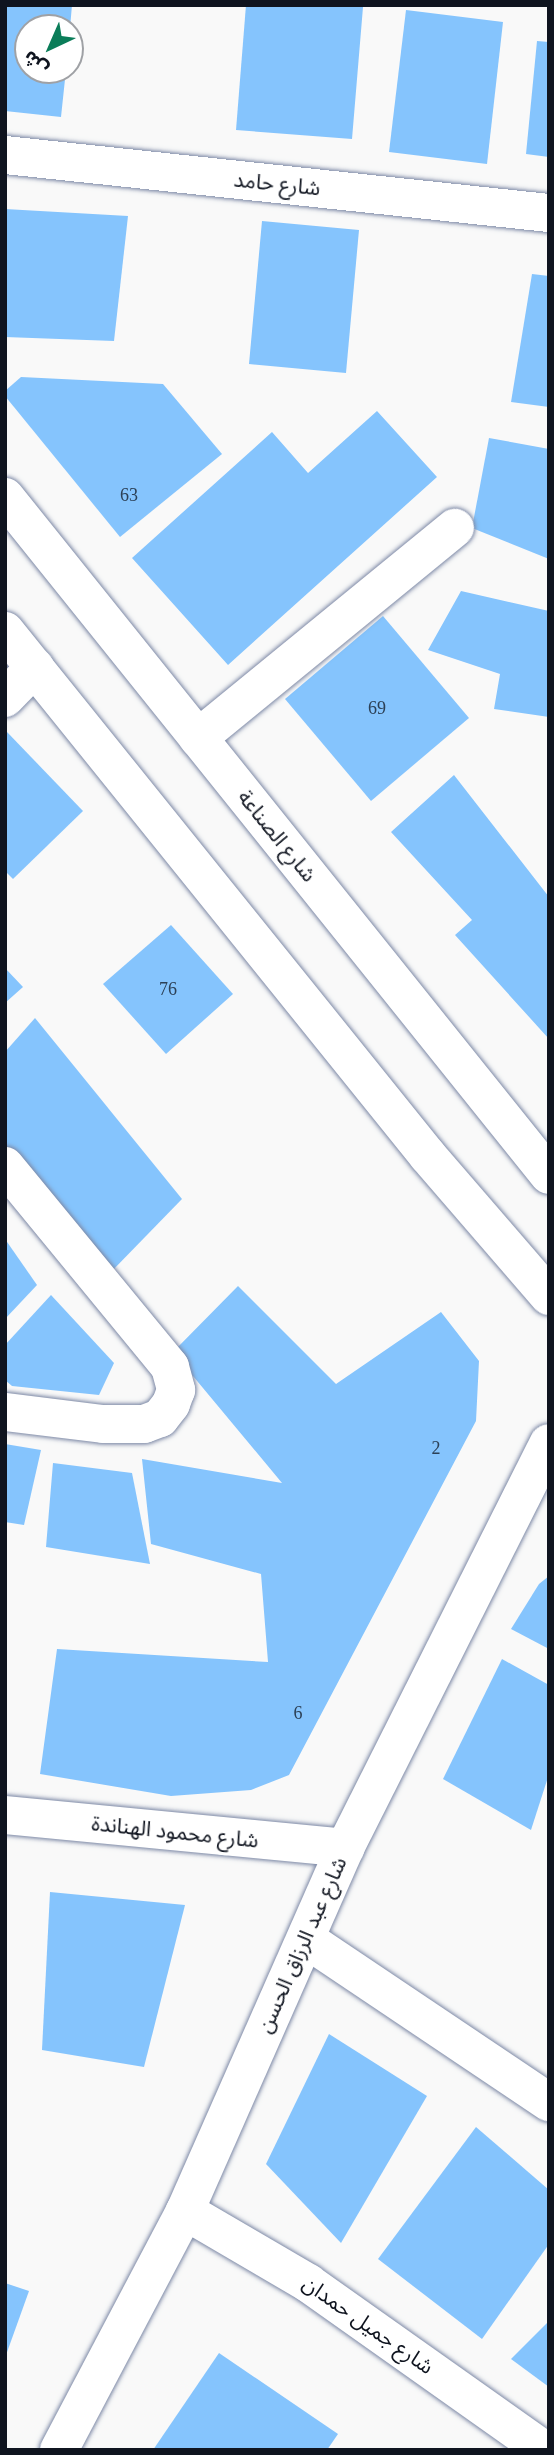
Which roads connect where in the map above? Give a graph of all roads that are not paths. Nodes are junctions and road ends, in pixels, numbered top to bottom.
1 (5, 155) edge
2 (549, 213) edge
3 (5, 497) edge
4 (455, 528) dead end
5 (5, 632) edge
6 (35, 667) junction
7 (5, 698) edge
8 (198, 738) junction
9 (5, 1166) edge
10 (549, 1175) edge
11 (549, 1296) edge
12 (5, 1412) edge
13 (549, 1443) edge
14 (5, 1815) edge
15 (345, 1848) junction
16 (306, 1939) junction
17 (549, 2102) edge
18 (185, 2211) junction
19 (59, 2450) edge
20 (544, 2450) edge

1 - 2 street, شارع حامد
3 - 8 street, شارع الصناعة
4 - 8 street
5 - 6 street
6 - 7 street
6 - 11 street
8 - 10 street, شارع الصناعة
9 - 12 street
13 - 15 street, شارع عبد الرزاق الحسن
14 - 15 street, شارع محمود الهناندة
15 - 16 street, شارع عبد الرزاق الحسن
16 - 17 street
16 - 18 street, شارع عبد الرزاق الحسن
18 - 19 street, شارع عبد الرزاق الحسن
18 - 20 street, شارع جميل حمدان

